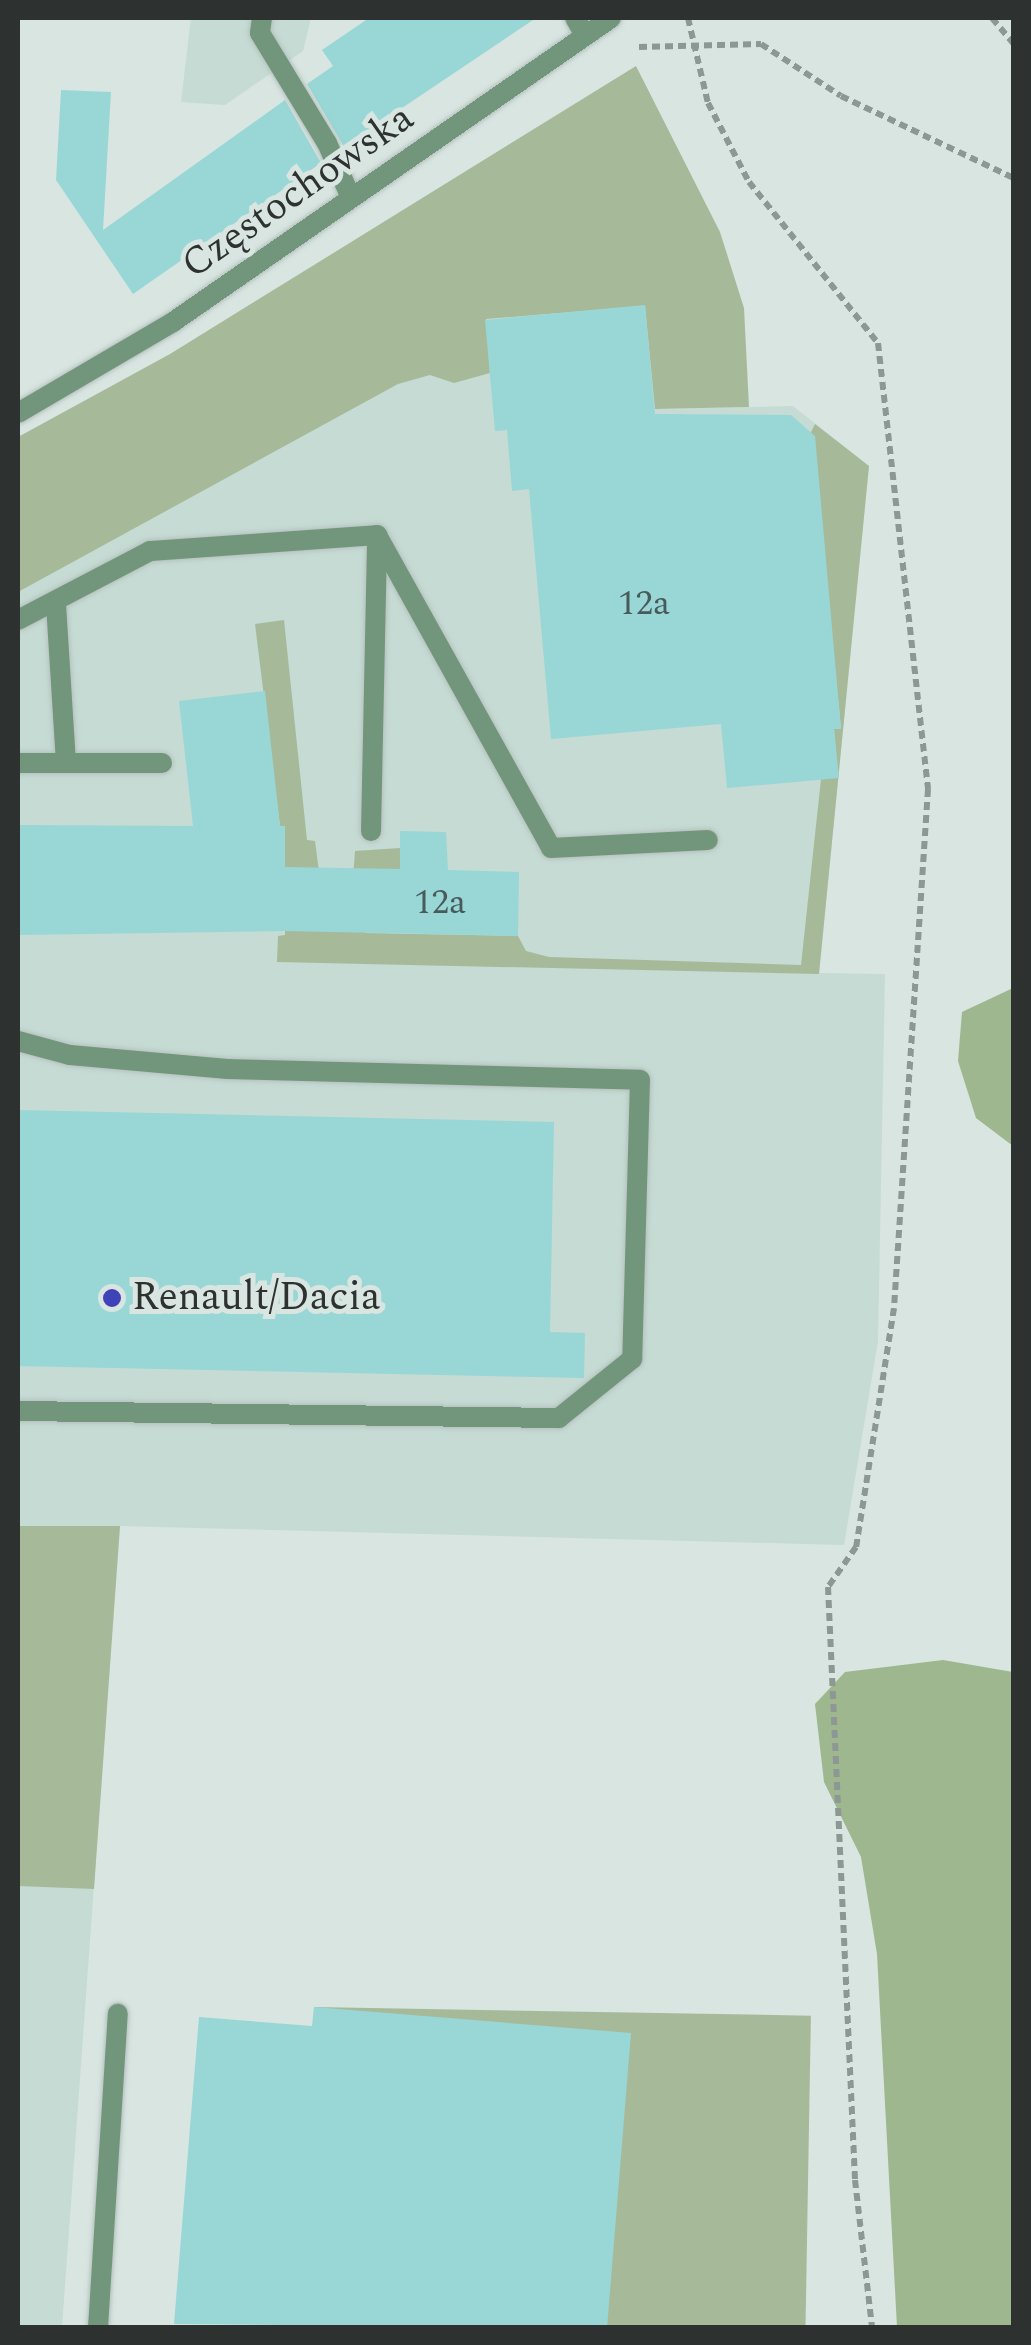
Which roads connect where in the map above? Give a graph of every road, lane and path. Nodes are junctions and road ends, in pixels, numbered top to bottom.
1 (262, 18) edge
2 (611, 18) edge
3 (688, 18) edge
4 (992, 18) edge
5 (580, 26) edge
6 (691, 42) junction
7 (1014, 44) edge
8 (634, 47) dead end
9 (1014, 178) edge
10 (351, 198) junction
11 (18, 413) edge
12 (377, 535) junction
13 (56, 604) junction
14 (18, 620) edge
15 (66, 762) junction
16 (162, 762) dead end
17 (18, 763) edge
18 (371, 831) dead end
19 (708, 840) dead end
20 (18, 1041) edge
21 (18, 1411) edge
22 (118, 2014) dead end
23 (98, 2328) edge
24 (872, 2328) edge

1 - 10 street
2 - 5 street, Częstochowska
3 - 6 path
4 - 7 path
5 - 10 street, Częstochowska
6 - 8 path
6 - 9 path
6 - 24 path
10 - 11 street, Częstochowska
12 - 13 street
12 - 18 street
12 - 19 street
13 - 14 street
13 - 15 street
15 - 16 street
15 - 17 street
20 - 21 street
22 - 23 street

